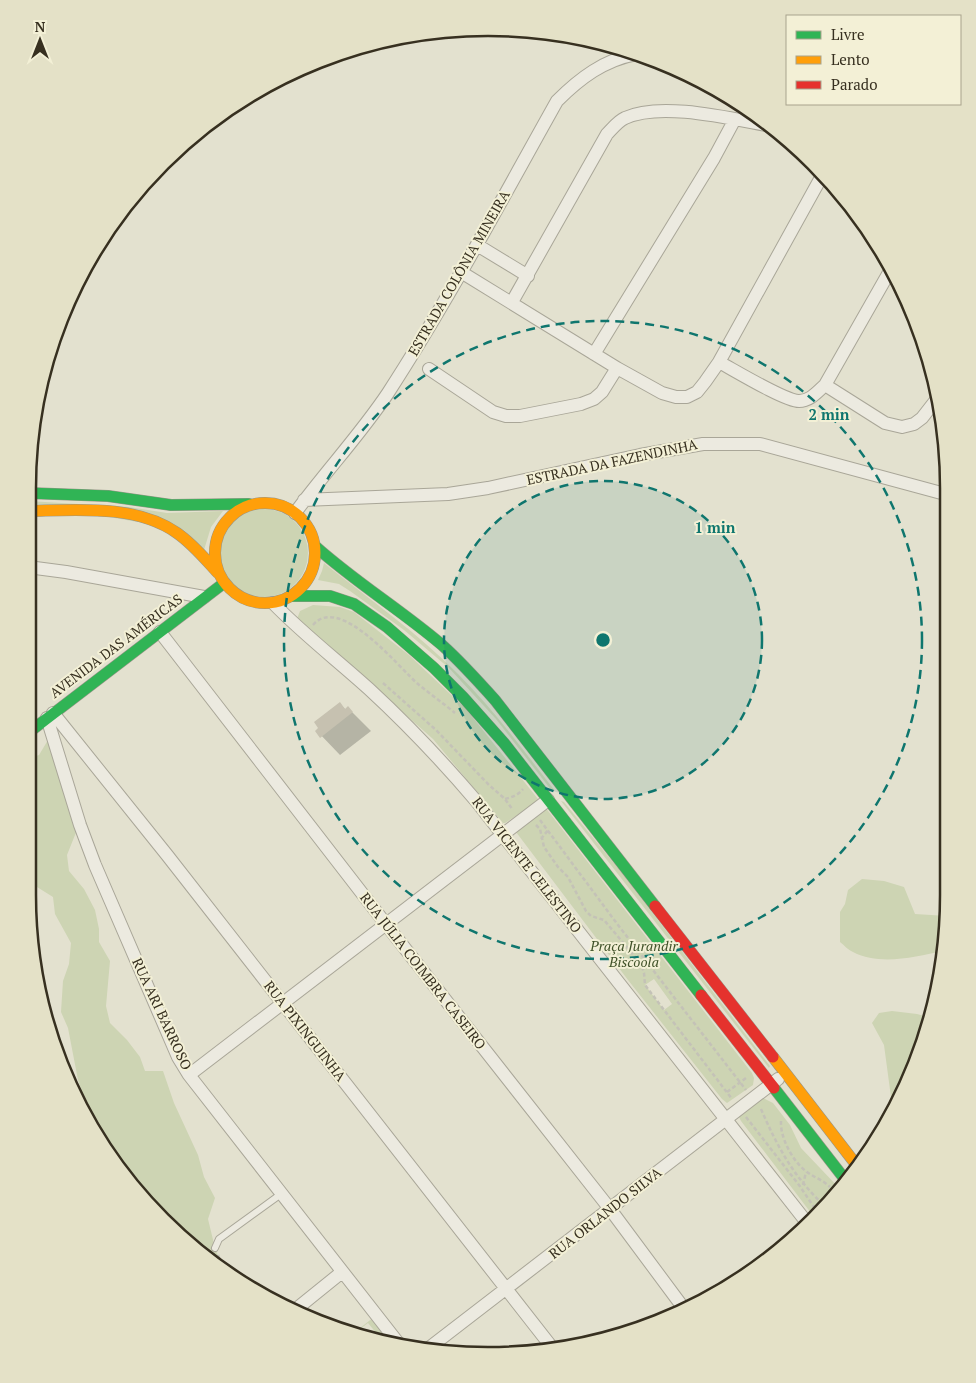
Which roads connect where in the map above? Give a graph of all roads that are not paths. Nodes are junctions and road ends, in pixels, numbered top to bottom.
1 (624, 57) edge
2 (735, 119) junction
3 (753, 122) edge
4 (819, 181) edge
5 (477, 245) junction
6 (461, 272) junction
7 (528, 276) junction
8 (887, 276) edge
9 (512, 302) junction
10 (594, 354) junction
11 (718, 362) junction
12 (617, 368) junction
13 (429, 369) dead end
14 (825, 385) junction
15 (932, 405) edge
16 (36, 493) edge
17 (940, 493) edge
18 (304, 500) junction
19 (257, 504) junction
20 (36, 511) edge
21 (295, 513) junction
22 (315, 546) junction
23 (36, 568) edge
24 (221, 578) junction
25 (292, 596) junction
26 (204, 597) junction
27 (273, 603) junction
28 (160, 632) junction
29 (50, 716) junction
30 (36, 727) edge
31 (548, 800) junction
32 (502, 834) junction
33 (385, 924) junction
34 (283, 1002) junction
35 (189, 1074) junction
36 (785, 1074) junction
37 (772, 1084) junction
38 (727, 1119) junction
39 (853, 1161) edge
40 (842, 1175) edge
41 (281, 1194) junction
42 (610, 1209) junction
43 (803, 1218) edge
44 (215, 1248) dead end
45 (342, 1272) junction
46 (507, 1289) junction
47 (680, 1303) edge
48 (300, 1306) edge
49 (393, 1336) edge
50 (548, 1343) edge
51 (435, 1344) edge

1 - 5 street, ESTRADA COLÔNIA MINEIRA
2 - 3 street
2 - 7 street
2 - 10 street
4 - 11 street
5 - 6 street, ESTRADA COLÔNIA MINEIRA
5 - 7 street
6 - 9 street
6 - 18 street, ESTRADA COLÔNIA MINEIRA
7 - 9 street
8 - 14 street
9 - 10 street
10 - 12 street
11 - 12 street
11 - 14 street
12 - 13 street
14 - 15 street
16 - 19 main road
17 - 18 street, ESTRADA DA FAZENDINHA
18 - 21 street, ESTRADA COLÔNIA MINEIRA
19 - 21 main road
19 - 24 main road
20 - 24 main road
21 - 22 main road
22 - 25 main road
22 - 36 main road
23 - 26 street
24 - 26 main road, AVENIDA DAS AMÉRICAS
24 - 27 main road
25 - 27 main road
25 - 31 main road
26 - 28 main road, AVENIDA DAS AMÉRICAS
27 - 32 street, RUA VICENTE CELESTINO
28 - 29 main road, AVENIDA DAS AMÉRICAS
28 - 33 street, RUA JÚLIA COIMBRA CASEIRO
29 - 30 main road, AVENIDA DAS AMÉRICAS
29 - 34 street, RUA PIXINGUINHA
29 - 35 street, RUA ARI BARROSO
31 - 32 street
31 - 37 main road
32 - 33 street
32 - 38 street, RUA VICENTE CELESTINO
33 - 34 street
33 - 42 street, RUA JÚLIA COIMBRA CASEIRO
34 - 35 street
34 - 46 street, RUA PIXINGUINHA
35 - 41 street, RUA ARI BARROSO
36 - 37 street, RUA ORLANDO SILVA
36 - 39 main road
37 - 38 street, RUA ORLANDO SILVA
37 - 40 main road
38 - 42 street, RUA ORLANDO SILVA
38 - 43 street, RUA VICENTE CELESTINO
41 - 44 lane
41 - 45 street, RUA ARI BARROSO
42 - 46 street, RUA ORLANDO SILVA
42 - 47 street, RUA JÚLIA COIMBRA CASEIRO
45 - 48 street
45 - 49 street, RUA ARI BARROSO
46 - 50 street, RUA PIXINGUINHA
46 - 51 street, RUA ORLANDO SILVA

